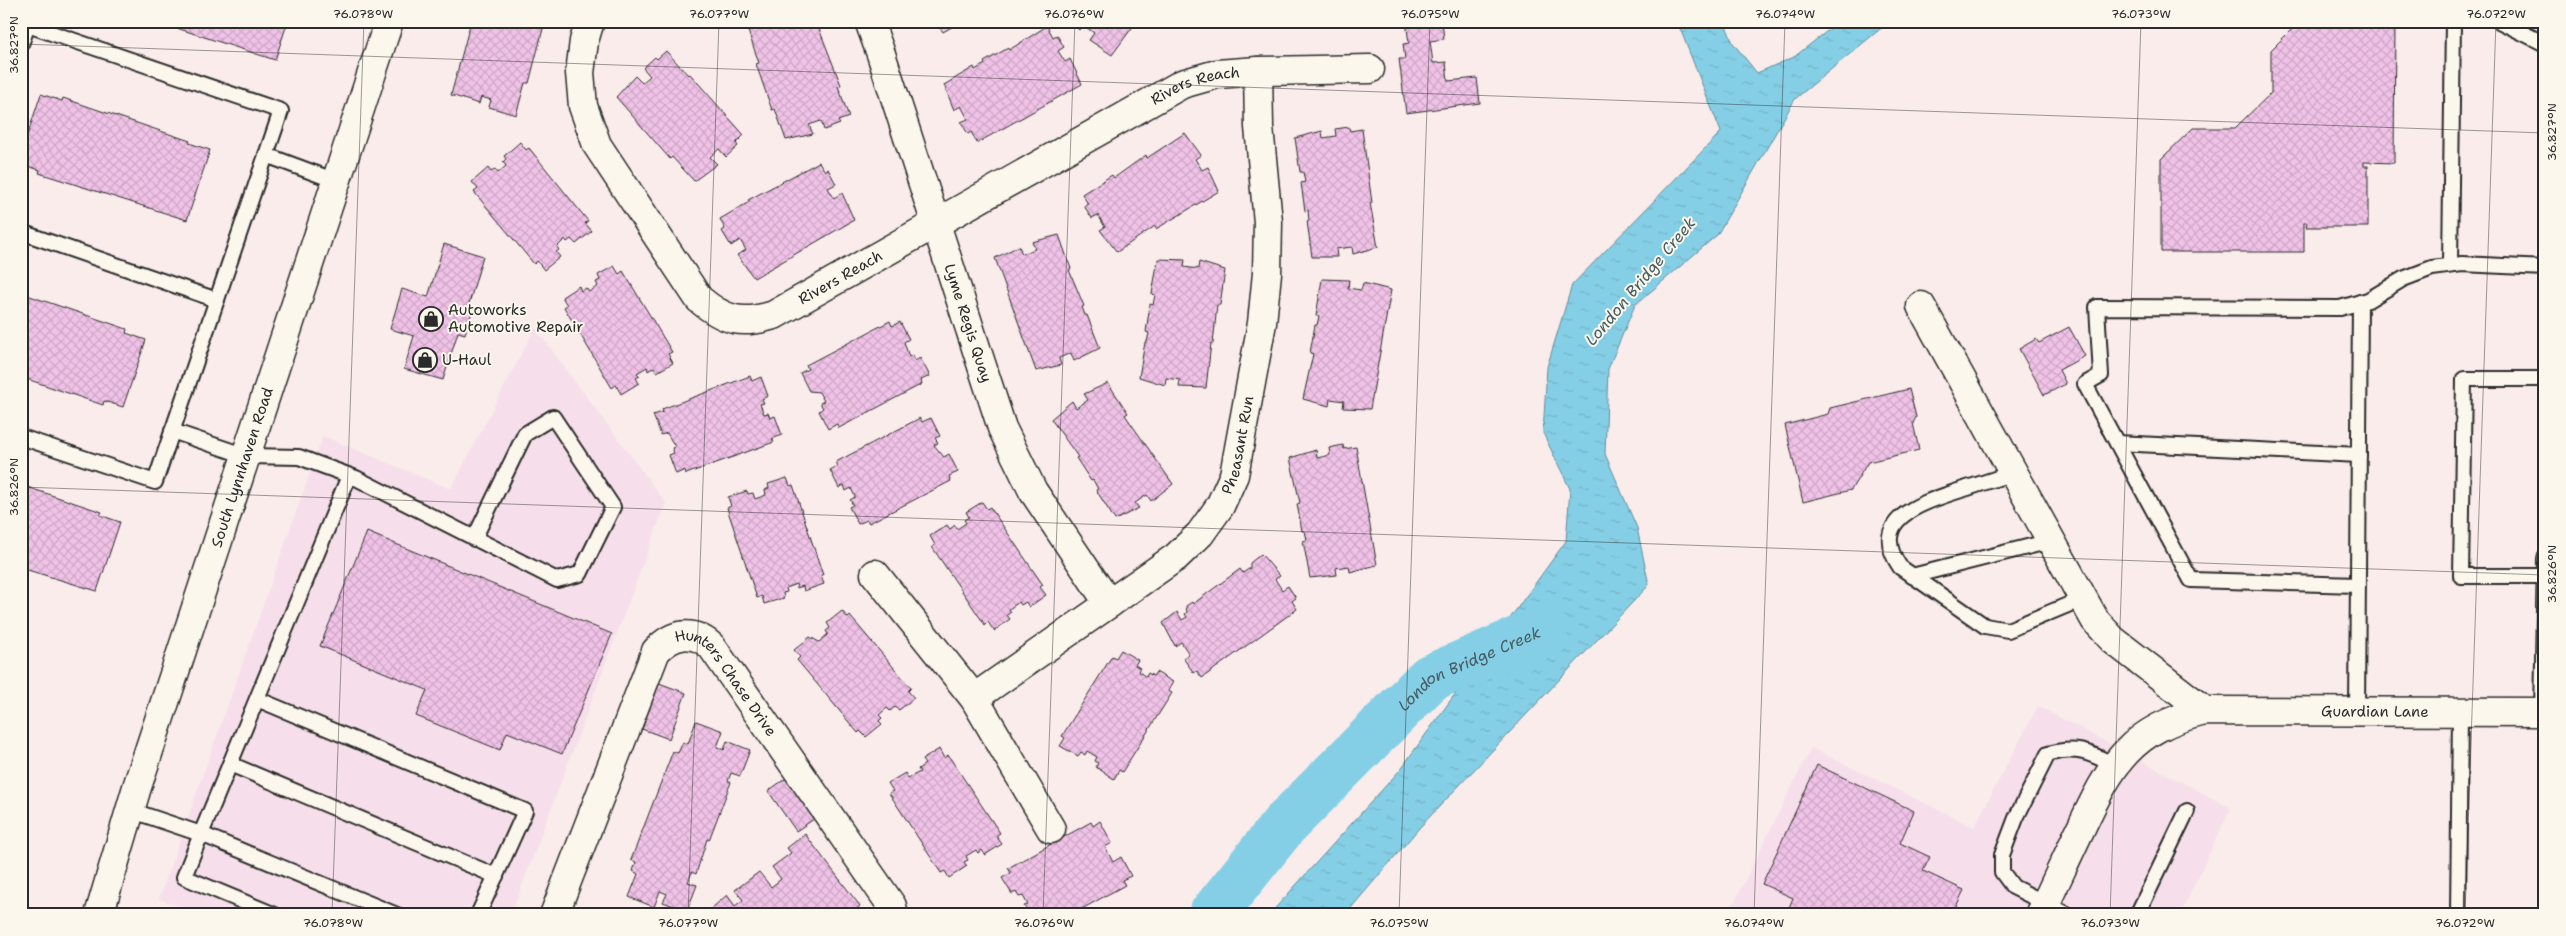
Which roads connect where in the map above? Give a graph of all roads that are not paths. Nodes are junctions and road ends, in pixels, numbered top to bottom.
1 (389, 21) edge
2 (590, 21) edge
3 (869, 21) edge
4 (2452, 21) edge
5 (2499, 21) edge
6 (21, 44) edge
7 (2545, 44) edge
8 (1370, 69) dead end
9 (1258, 71) junction
10 (266, 155) junction
11 (336, 181) junction
12 (935, 224) junction
13 (21, 232) edge
14 (2450, 265) junction
15 (2545, 268) edge
16 (217, 300) junction
17 (2360, 302) junction
18 (1920, 306) dead end
19 (2545, 379) edge
20 (172, 431) junction
21 (21, 437) edge
22 (2117, 444) junction
23 (2359, 455) junction
24 (246, 456) junction
25 (2014, 474) junction
26 (349, 476) junction
27 (474, 539) junction
28 (2051, 541) junction
29 (2545, 558) edge
30 (875, 574) dead end
31 (1912, 576) junction
32 (2545, 576) edge
33 (2358, 585) junction
34 (2082, 599) junction
35 (1109, 604) junction
36 (974, 698) junction
37 (257, 699) junction
38 (2205, 711) junction
39 (2357, 712) junction
40 (2460, 712) junction
41 (2544, 712) edge
42 (230, 764) junction
43 (2114, 765) junction
44 (130, 810) junction
45 (2187, 811) dead end
46 (1051, 829) dead end
47 (201, 834) junction
48 (496, 876) junction
49 (2052, 911) edge
50 (99, 915) edge
51 (275, 915) edge
52 (397, 915) edge
53 (478, 915) edge
54 (554, 915) edge
55 (894, 915) edge
56 (2138, 915) edge
57 (2458, 915) edge

1 - 11 street, South Lynnhaven Road
2 - 12 street, Rivers Reach
3 - 12 street, Lyme Regis Quay
4 - 14 lane
5 - 7 lane
6 - 10 lane
8 - 9 street, Rivers Reach
9 - 12 street, Rivers Reach
9 - 35 street, Pheasant Run
10 - 11 lane
10 - 16 lane
11 - 24 street, South Lynnhaven Road
12 - 35 street, Lyme Regis Quay
13 - 16 lane
14 - 15 lane
14 - 17 lane
16 - 20 lane
17 - 22 lane
17 - 23 lane
18 - 25 street
19 - 32 lane
20 - 21 lane
20 - 24 lane
22 - 23 lane
22 - 33 lane
23 - 33 lane
24 - 26 lane
24 - 44 street, South Lynnhaven Road
25 - 28 street
25 - 31 lane
26 - 27 lane
26 - 37 lane
27 - 27 lane
28 - 31 lane
28 - 34 street
29 - 32 lane
30 - 36 street
31 - 34 lane
32 - 41 lane
33 - 39 lane
34 - 38 street
35 - 36 street, Pheasant Run
36 - 46 street
37 - 42 lane
37 - 48 lane
38 - 39 street, Guardian Lane
38 - 43 street, Guardian Lane
39 - 40 street, Guardian Lane
40 - 41 street, Guardian Lane
40 - 57 lane
42 - 47 lane
42 - 48 lane
43 - 49 street, Guardian Lane
43 - 49 lane
44 - 47 lane
44 - 50 street, South Lynnhaven Road
45 - 56 lane
47 - 51 lane
47 - 52 lane
48 - 53 lane
54 - 55 street, Hunters Chase Drive

